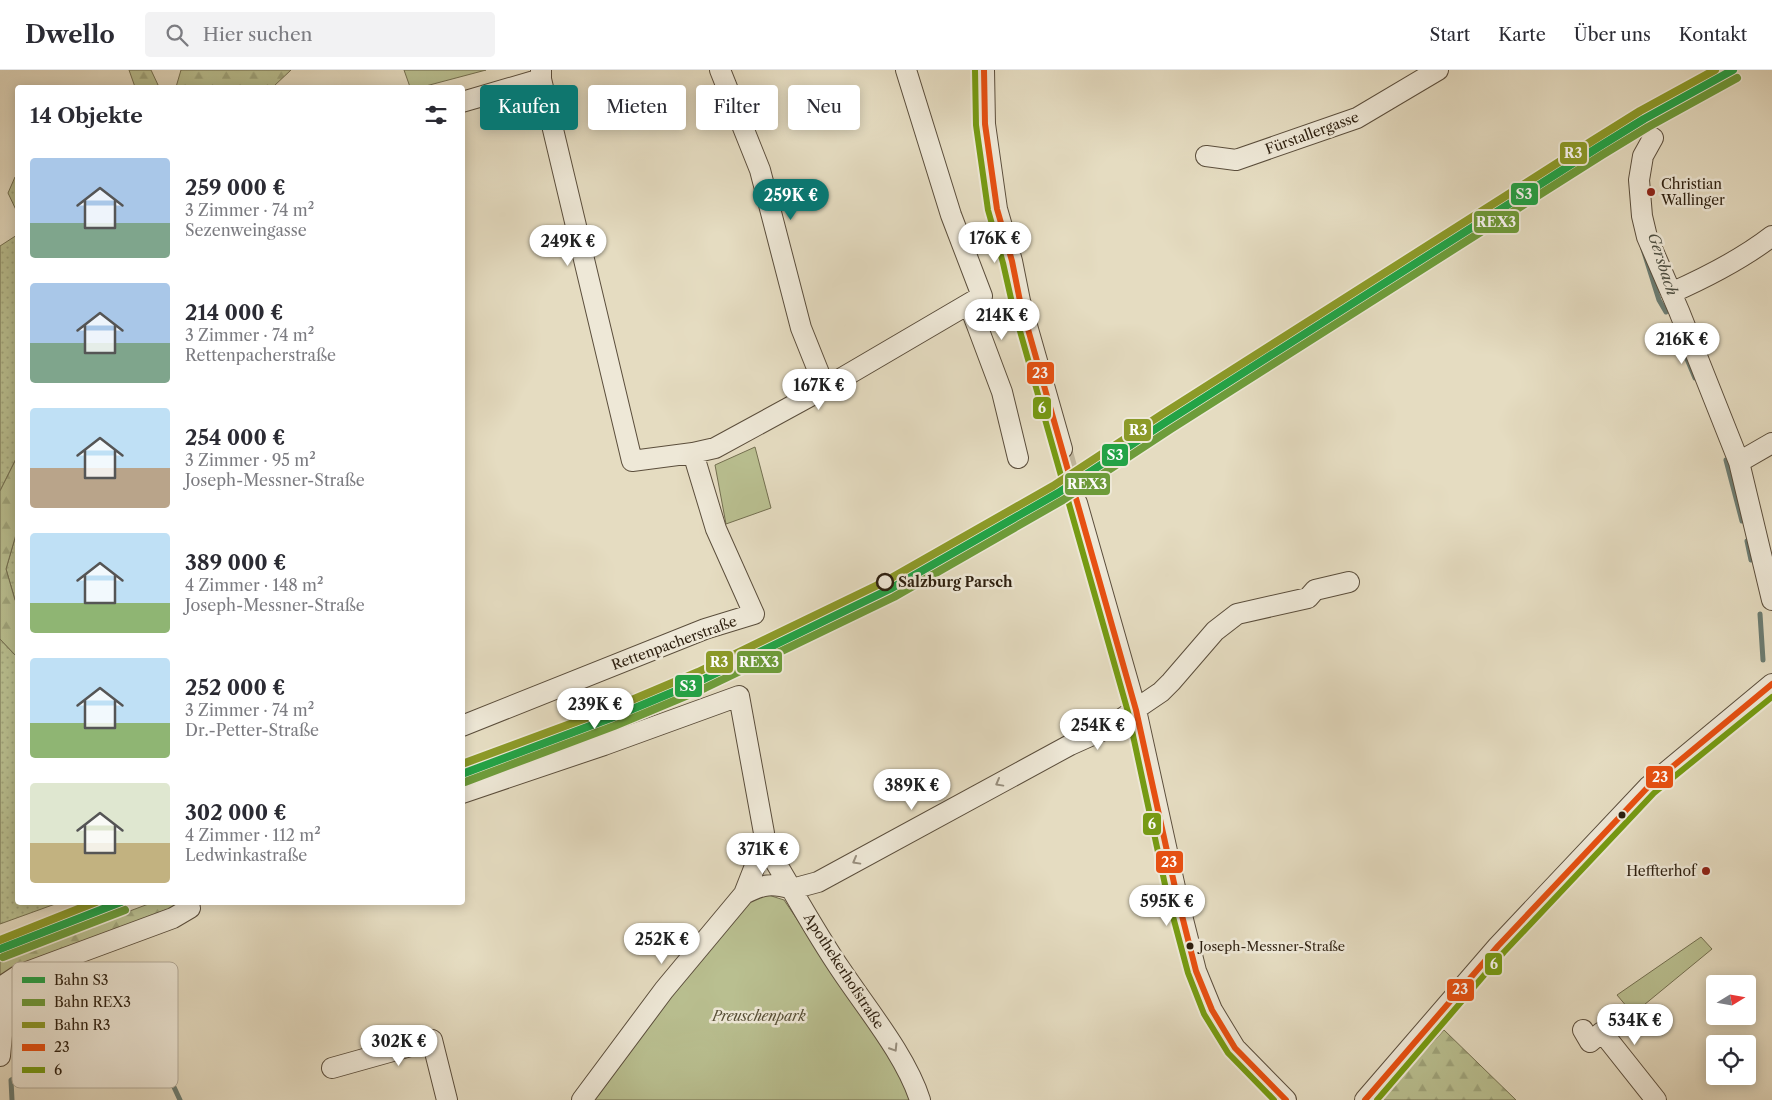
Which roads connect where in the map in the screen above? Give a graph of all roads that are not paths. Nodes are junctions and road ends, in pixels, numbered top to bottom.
1 (720, 70) edge
2 (906, 70) edge
3 (984, 70) edge
4 (1438, 70) edge
5 (541, 75) edge
6 (465, 101) edge
7 (1653, 138) dead end
8 (1206, 156) dead end
9 (1772, 236) edge
10 (1671, 293) junction
11 (976, 300) junction
12 (825, 388) junction
13 (1772, 443) edge
14 (1062, 449) tunnel mouth
15 (693, 452) junction
16 (1018, 458) dead end
17 (1739, 462) junction
18 (1077, 503) tunnel mouth
19 (1349, 582) dead end
20 (1772, 600) edge
21 (1772, 686) edge
22 (1136, 710) junction
23 (465, 725) edge
24 (465, 792) edge
25 (764, 843) junction
26 (792, 889) junction
27 (744, 894) junction
28 (190, 908) dead end
29 (54, 962) edge
30 (12, 980) edge
31 (1583, 1030) dead end
32 (0, 1056) edge
33 (332, 1068) dead end
34 (447, 1100) edge
35 (582, 1100) edge
36 (920, 1100) edge
37 (1286, 1100) edge
38 (1365, 1100) edge
39 (1656, 1100) edge

1 - 12 street
2 - 11 street
3 - 14 street
4 - 8 street, Fürstallergasse
5 - 6 street
5 - 15 street
7 - 10 street
9 - 10 street
10 - 17 street
11 - 12 street
11 - 16 street
12 - 15 street
13 - 17 street
15 - 23 street, Rettenpacherstraße
17 - 20 street
18 - 22 street
19 - 22 street
21 - 38 street
22 -> 26 street
22 - 37 street
24 - 25 street
25 - 26 street, Apothekerhofstraße
25 - 27 street
26 - 27 street
26 -> 36 street, Apothekerhofstraße
27 - 35 street
28 - 29 street
30 - 32 street
31 - 39 street
33 - 34 street

